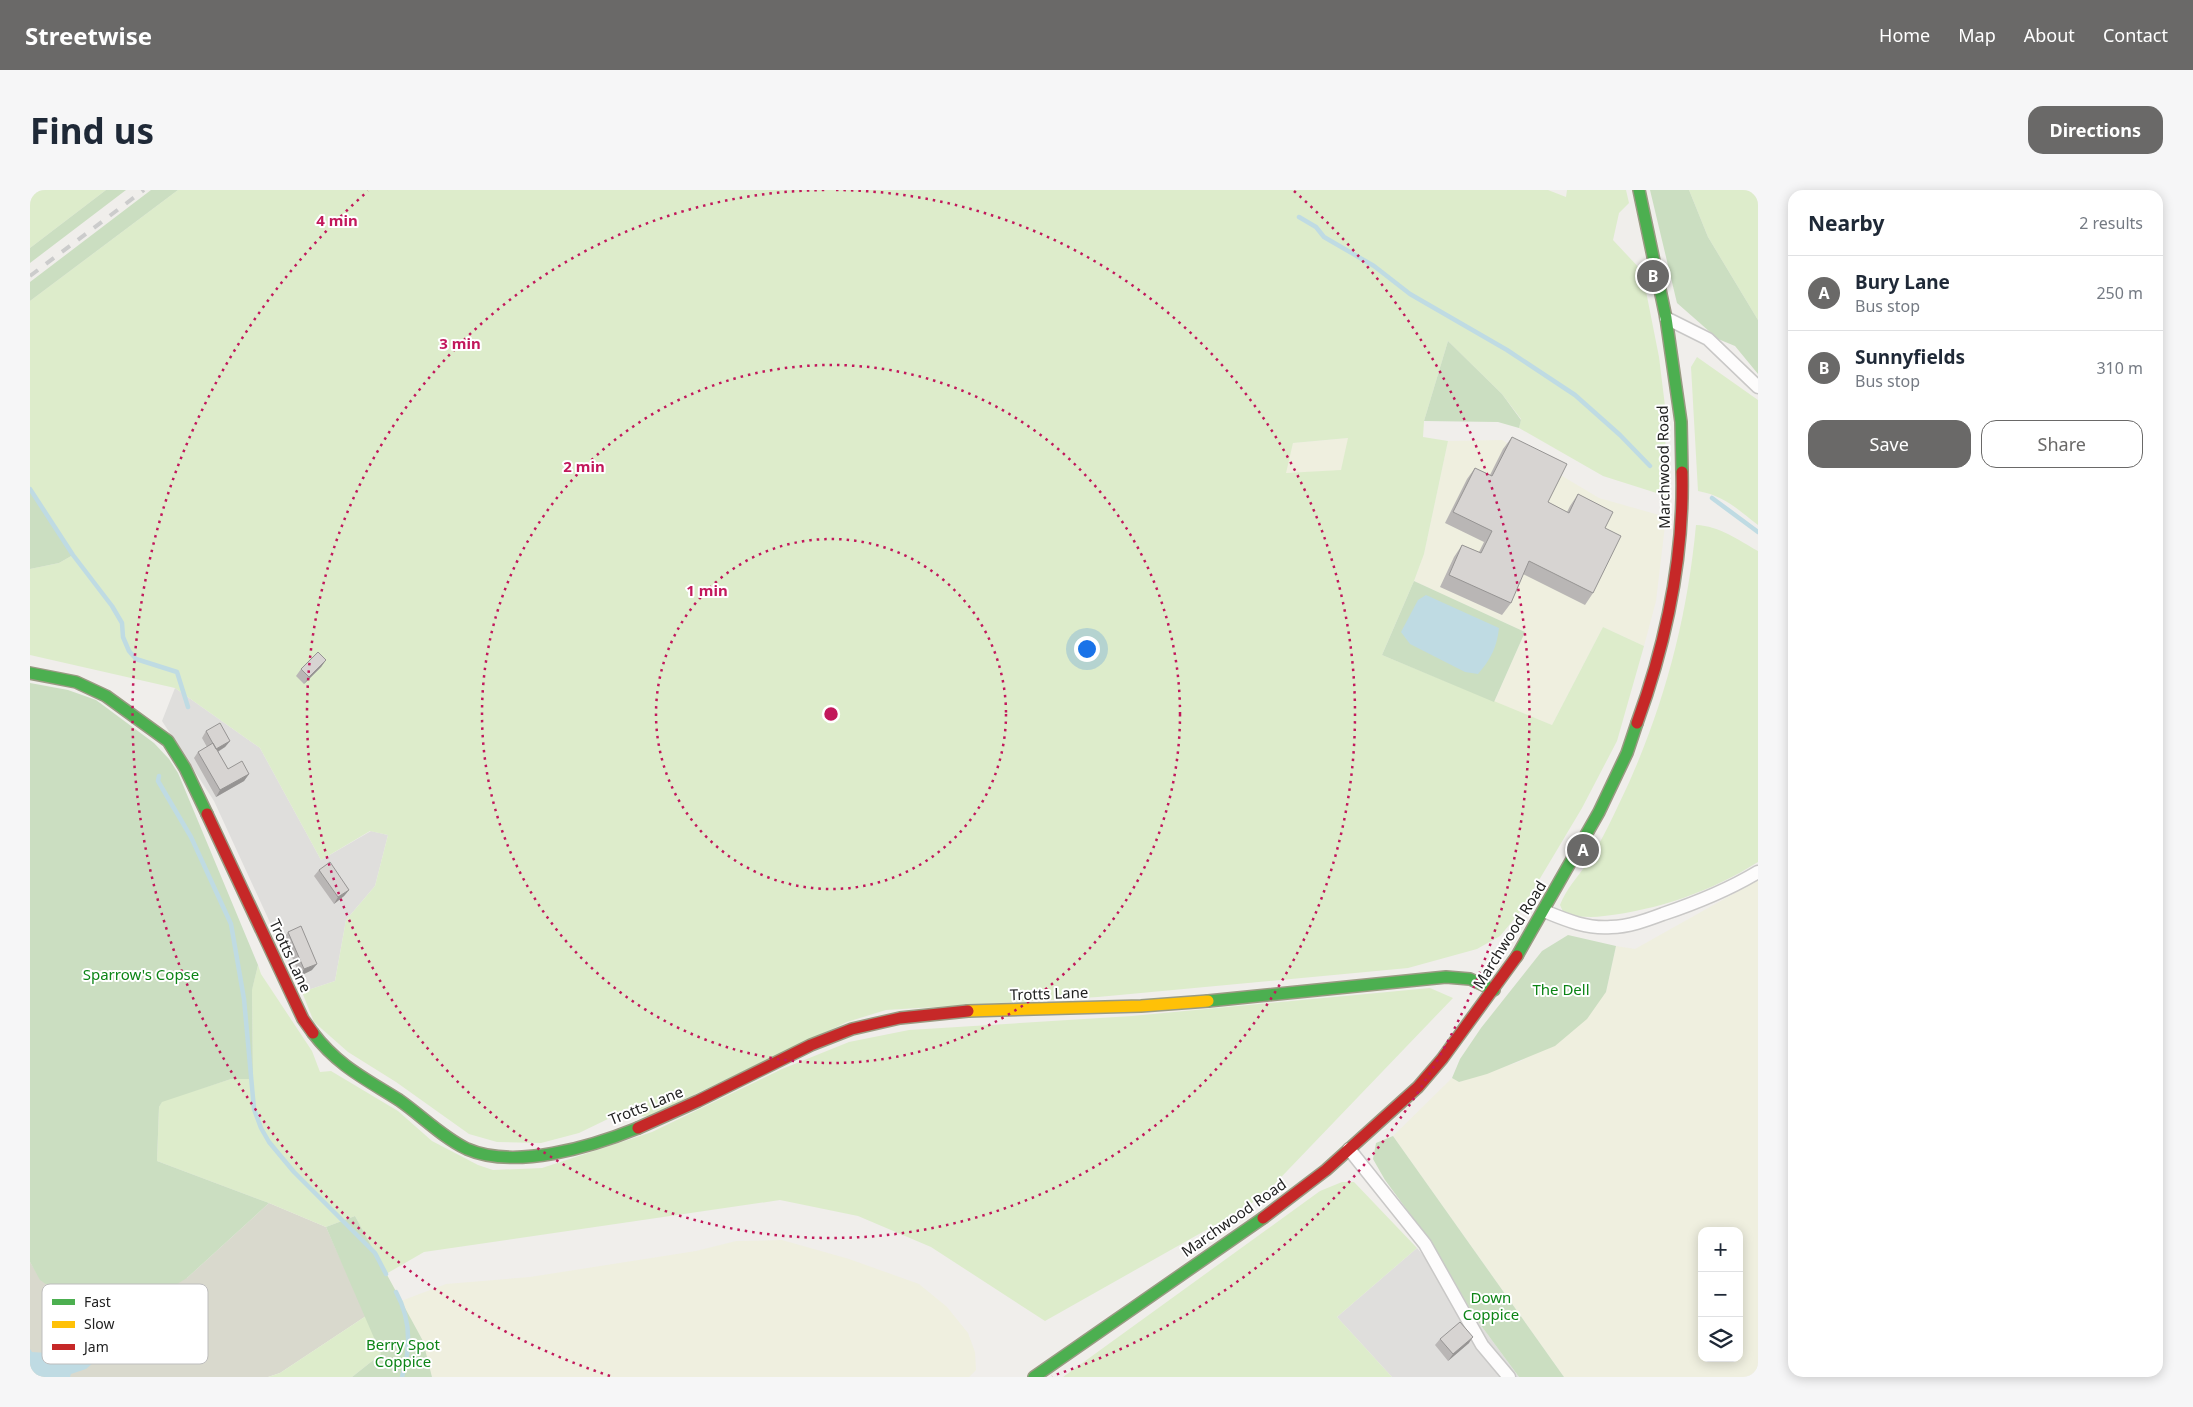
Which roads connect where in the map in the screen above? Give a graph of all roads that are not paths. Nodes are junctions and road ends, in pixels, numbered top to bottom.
1 (1639, 190) edge
2 (1666, 318) junction
3 (1758, 387) edge
4 (30, 673) edge
5 (1758, 872) edge
6 (1544, 911) junction
7 (1494, 990) junction
8 (1349, 1149) junction
9 (1034, 1377) edge
10 (1509, 1377) edge

1 - 2 street, Marchwood Road
2 - 3 street
2 - 6 street, Marchwood Road
4 - 7 street, Trotts Lane
5 - 6 street
6 - 7 street, Marchwood Road
7 - 8 street, Marchwood Road
8 - 9 street, Marchwood Road
8 - 10 street

